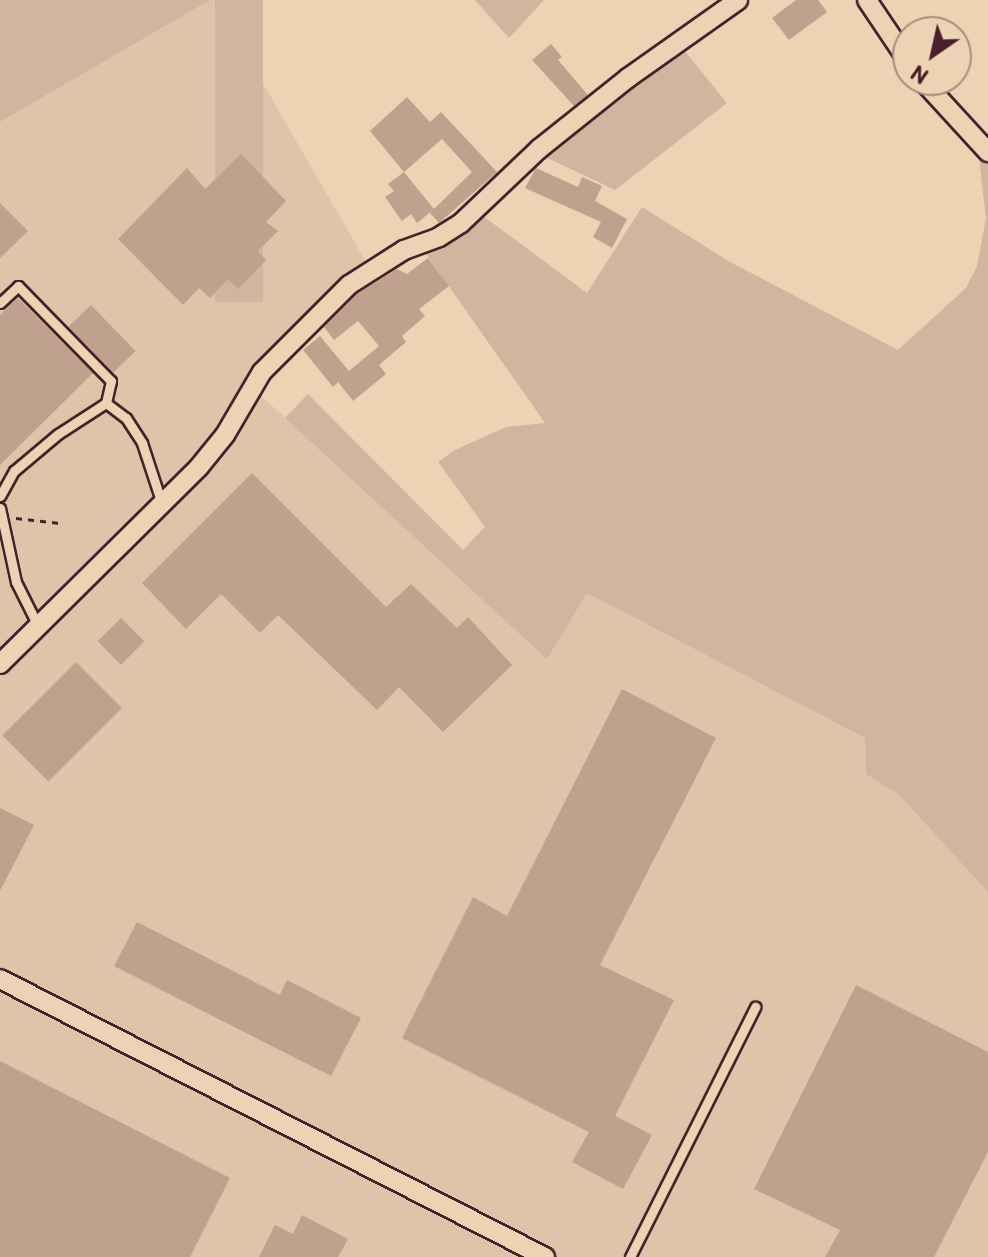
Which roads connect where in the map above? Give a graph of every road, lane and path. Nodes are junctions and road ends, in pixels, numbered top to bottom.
1 (738, 0) edge
2 (867, 0) edge
3 (892, 37) edge
4 (937, 96) edge
5 (988, 152) edge
6 (1, 300) edge
7 (106, 403) junction
8 (0, 496) edge
9 (162, 504) junction
10 (1, 512) edge
11 (60, 523) dead end
12 (38, 626) junction
13 (0, 664) edge
14 (0, 979) edge
15 (755, 1007) dead end
16 (545, 1257) edge
17 (630, 1257) edge

1 - 9 street
2 - 3 street
4 - 5 street
6 - 7 lane
7 - 8 lane
7 - 9 lane
9 - 12 street
10 - 11 path
10 - 12 lane
12 - 13 street
14 - 16 street
15 - 17 lane

